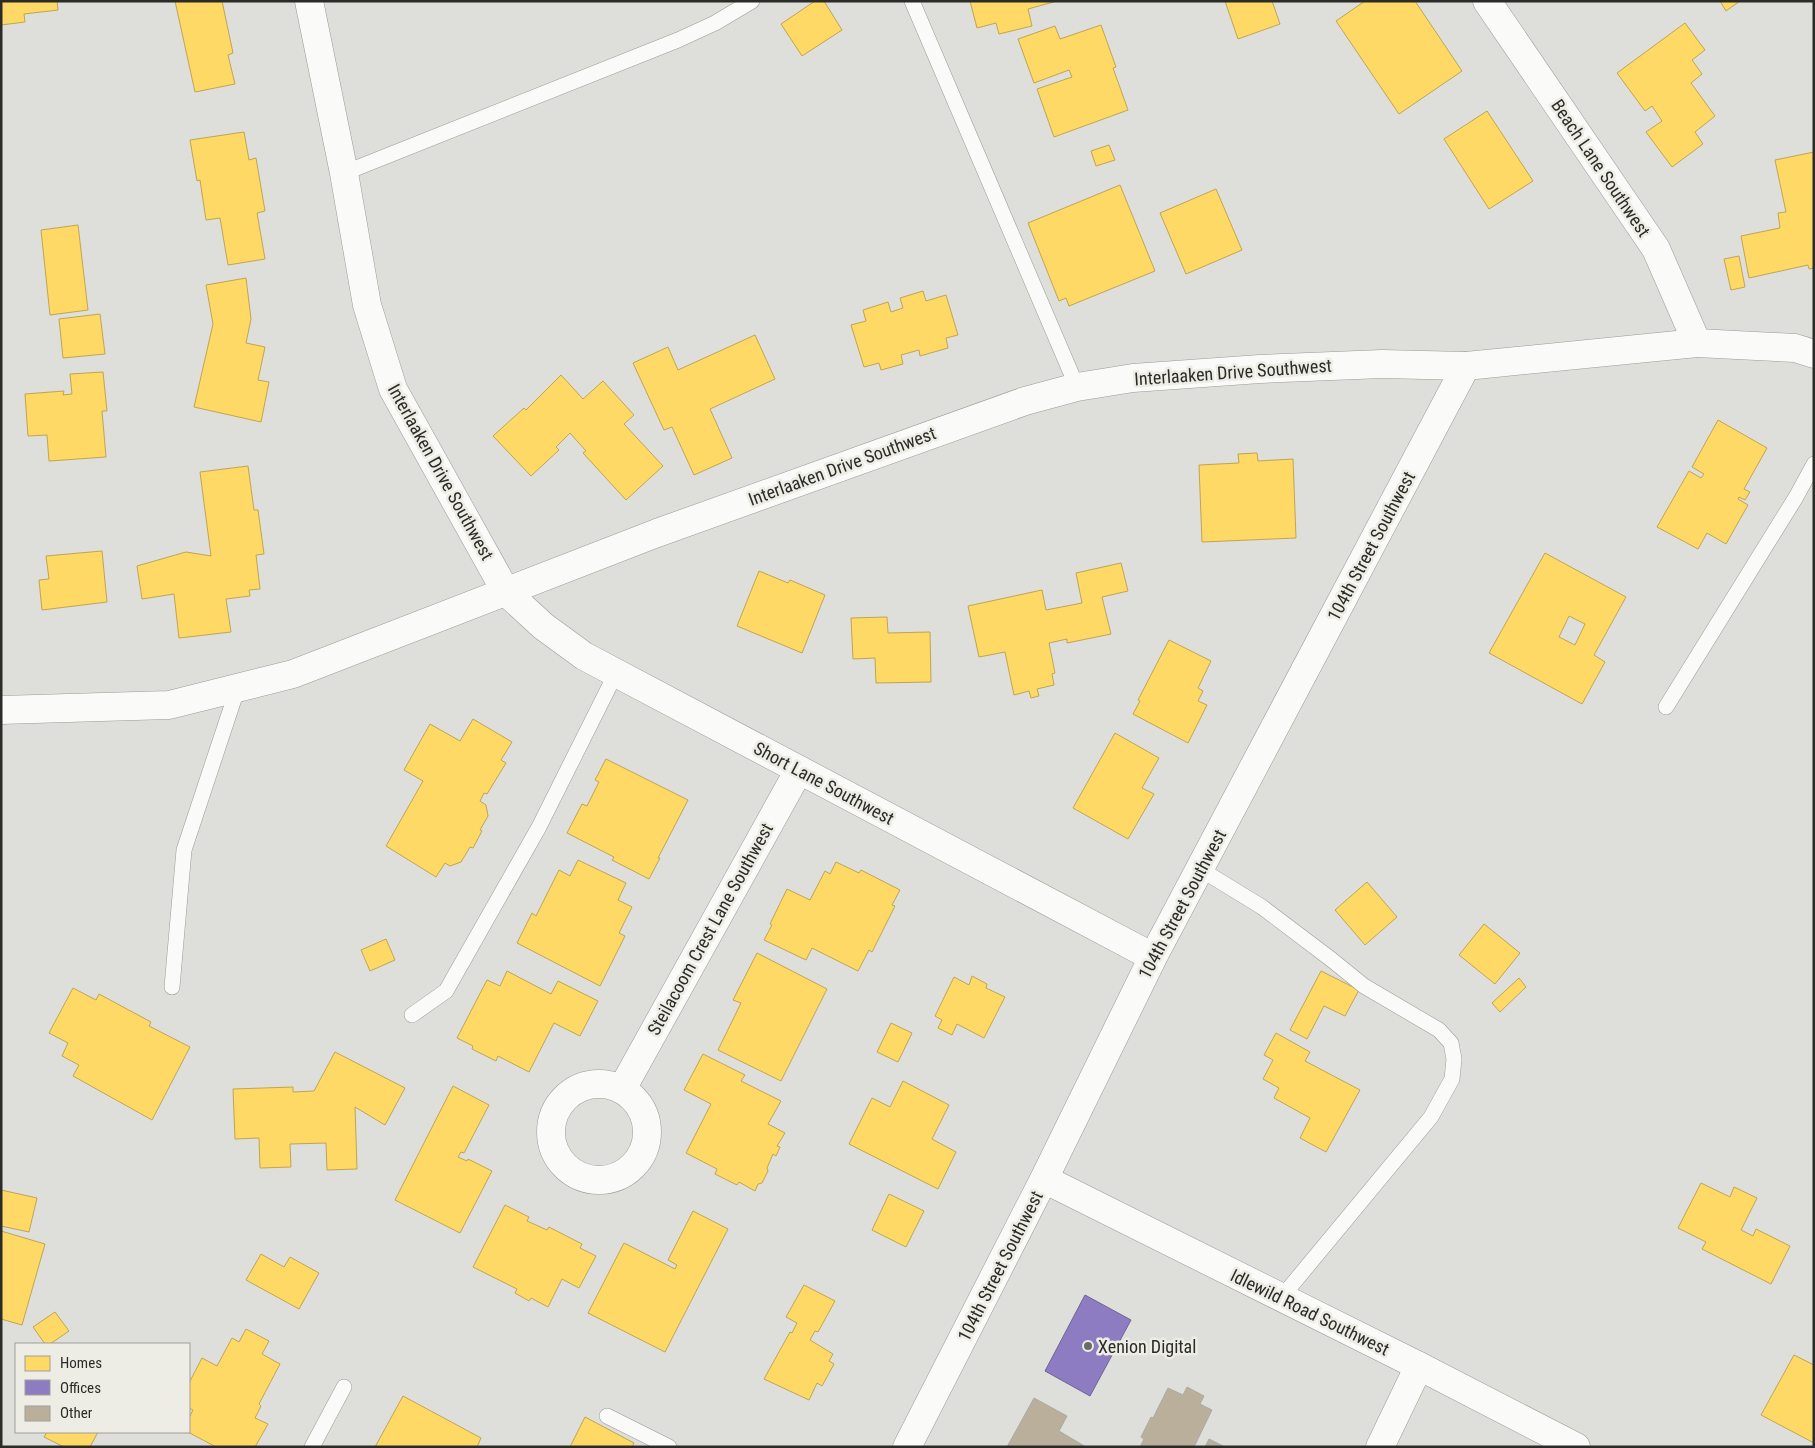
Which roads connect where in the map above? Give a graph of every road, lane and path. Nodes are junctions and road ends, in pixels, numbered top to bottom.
1 (308, 1) edge
2 (752, 1) edge
3 (912, 1) edge
4 (1487, 1) edge
5 (344, 173) junction
6 (1697, 343) junction
7 (1807, 348) edge
8 (1466, 366) junction
9 (1078, 387) junction
10 (1814, 464) edge
11 (506, 592) junction
12 (616, 673) junction
13 (238, 687) junction
14 (1666, 707) dead end
15 (1, 710) edge
16 (799, 770) junction
17 (1200, 869) junction
18 (1154, 957) junction
19 (172, 986) dead end
20 (412, 1015) dead end
21 (622, 1089) dead end
22 (1044, 1179) junction
23 (1281, 1298) junction
24 (1419, 1366) junction
25 (344, 1387) dead end
26 (607, 1416) dead end
27 (312, 1447) edge
28 (669, 1447) edge
29 (907, 1447) edge
30 (1380, 1447) edge
31 (1576, 1447) edge

1 - 5 street, Interlaaken Drive Southwest
2 - 5 lane
3 - 9 lane
4 - 6 street, Beach Lane Southwest
5 - 11 street, Interlaaken Drive Southwest
6 - 7 street, Interlaaken Drive Southwest
6 - 8 street, Interlaaken Drive Southwest
8 - 9 street, Interlaaken Drive Southwest
8 - 17 street, 104th Street Southwest
9 - 11 street, Interlaaken Drive Southwest
10 - 14 lane
11 - 12 street, Short Lane Southwest
11 - 13 street
12 - 16 street, Short Lane Southwest
12 - 20 lane
13 - 15 street
13 - 19 lane
16 - 18 street, Short Lane Southwest
16 - 21 street, Steilacoom Crest Lane Southwest
17 - 18 street, 104th Street Southwest
17 - 23 lane
18 - 22 street, 104th Street Southwest
22 - 23 street, Idlewild Road Southwest
22 - 29 street, 104th Street Southwest
23 - 24 street, Idlewild Road Southwest
24 - 30 street
24 - 31 street, Idlewild Road Southwest
25 - 27 lane
26 - 28 lane

